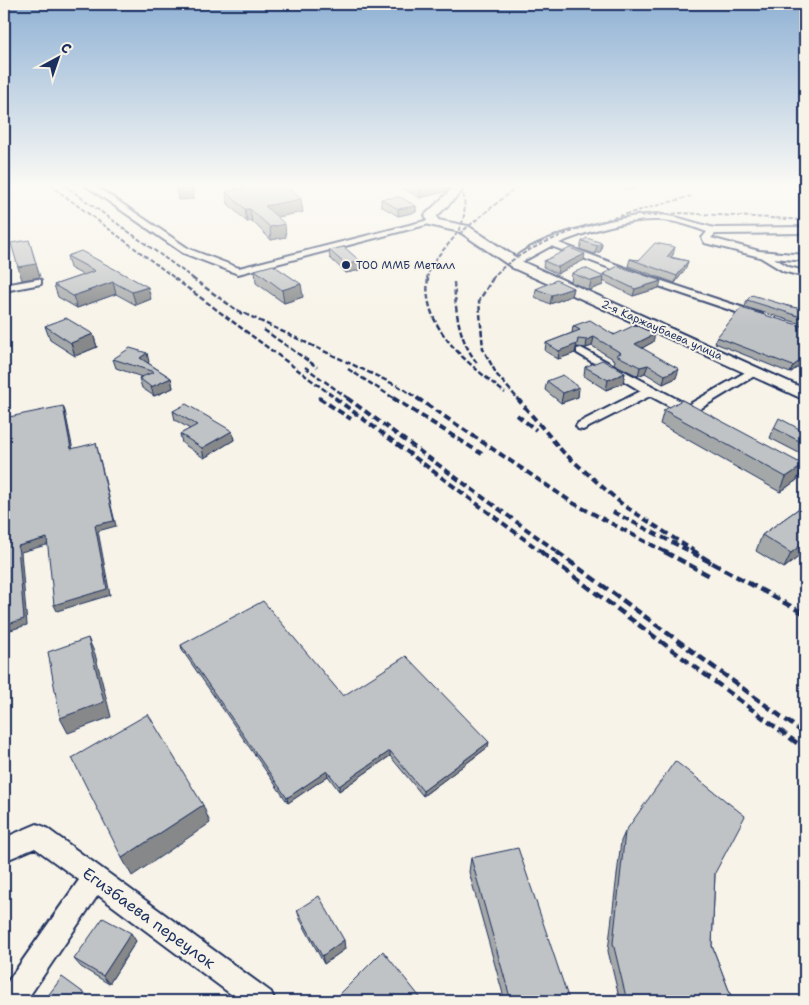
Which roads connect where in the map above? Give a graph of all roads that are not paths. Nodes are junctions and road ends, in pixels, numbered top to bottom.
1 (158, 232) edge
2 (394, 232) edge
3 (467, 232) edge
4 (585, 232) edge
5 (703, 232) edge
6 (769, 232) edge
7 (710, 235) junction
8 (550, 243) junction
9 (759, 254) junction
10 (805, 258) edge
11 (517, 263) junction
12 (805, 274) edge
13 (38, 282) dead end
14 (4, 288) edge
15 (764, 318) edge
16 (581, 351) dead end
17 (755, 372) junction
18 (650, 392) junction
19 (805, 395) edge
20 (689, 410) junction
21 (705, 419) edge
22 (583, 426) dead end
23 (772, 455) edge
24 (805, 473) edge
25 (4, 850) edge
26 (95, 878) junction
27 (10, 1001) edge
28 (262, 1001) edge

1 - 2 street
3 - 11 street, 2-я Каржаубаева улица
4 - 8 street
5 - 7 street
6 - 7 street
7 - 9 street
8 - 11 street
8 - 15 street
9 - 10 street
9 - 12 street
11 - 17 street, 2-я Каржаубаева улица
13 - 14 street
16 - 18 street
17 - 19 street, 2-я Каржаубаева улица
17 - 20 street
18 - 20 street
18 - 22 street
20 - 21 street
23 - 24 street
25 - 26 street, Егизбаева переулок
26 - 27 street
26 - 28 street, Егизбаева переулок

